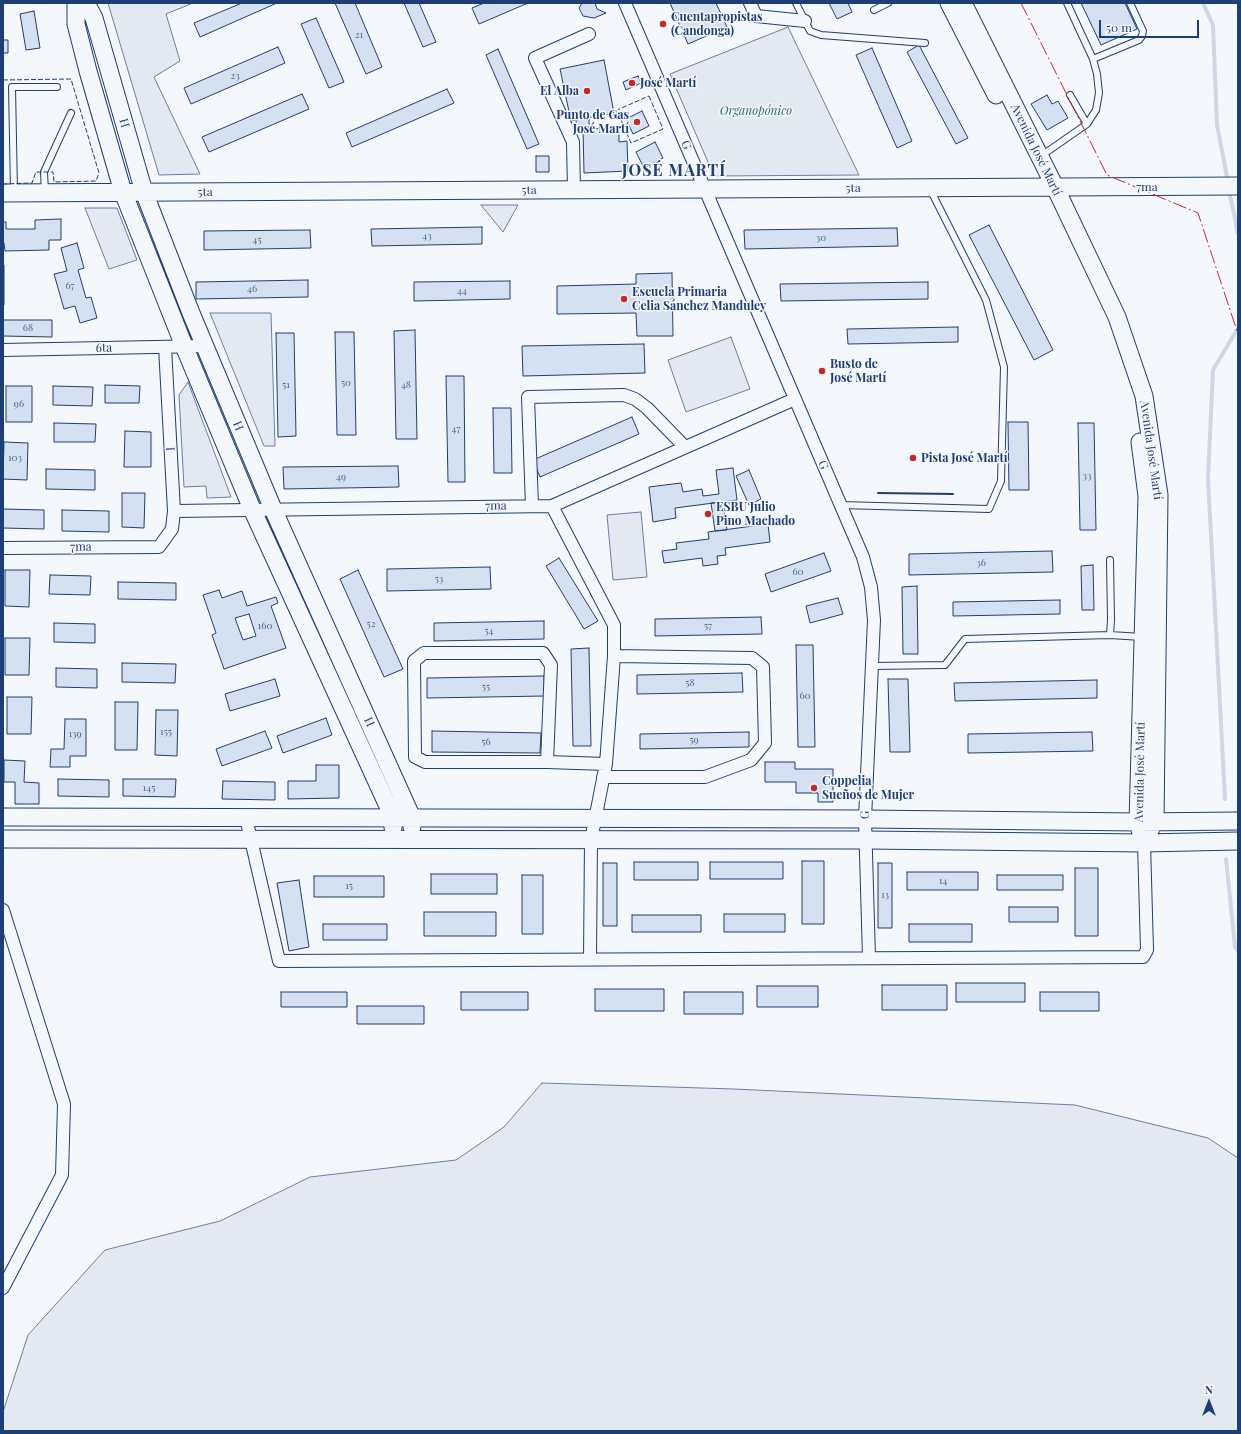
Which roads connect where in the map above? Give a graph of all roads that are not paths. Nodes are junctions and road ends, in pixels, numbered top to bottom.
1 (76, 3) edge
2 (86, 3) edge
3 (625, 3) edge
4 (750, 3) edge
5 (796, 3) edge
6 (888, 3) edge
7 (948, 3) edge
8 (963, 3) edge
9 (1067, 3) edge
10 (1130, 3) edge
11 (874, 10) dead end
12 (806, 21) junction
13 (589, 34) dead end
14 (925, 43) dead end
15 (1093, 59) junction
16 (57, 87) dead end
17 (1070, 95) dead end
18 (71, 113) dead end
19 (1087, 124) junction
20 (1040, 157) junction
21 (1238, 186) edge
22 (1049, 187) junction
23 (930, 188) junction
24 (705, 189) junction
25 (574, 190) junction
26 (123, 192) junction
27 (144, 192) junction
28 (8, 193) edge
29 (45, 193) junction
30 (184, 346) junction
31 (205, 346) junction
32 (164, 347) junction
33 (3, 350) edge
34 (795, 399) junction
35 (685, 447) junction
36 (840, 505) junction
37 (532, 506) junction
38 (552, 506) junction
39 (252, 509) junction
40 (273, 509) junction
41 (174, 511) junction
42 (159, 547) joint
43 (3, 548) edge
44 (1110, 560) dead end
45 (1110, 635) junction
46 (1150, 637) junction
47 (614, 656) junction
48 (872, 666) junction
49 (547, 762) junction
50 (606, 764) junction
51 (603, 777) junction
52 (3, 818) edge
53 (246, 818) junction
54 (393, 818) junction
55 (412, 818) junction
56 (595, 818) junction
57 (865, 819) junction
58 (1238, 821) edge
59 (1146, 822) junction
60 (3, 838) edge
61 (251, 839) junction
62 (394, 839) junction
63 (412, 839) junction
64 (591, 840) junction
65 (866, 840) junction
66 (1238, 841) edge
67 (1144, 843) junction
68 (3, 910) edge
69 (869, 958) junction
70 (590, 959) junction
71 (3, 1288) edge

1 - 26 street, H
2 - 27 street, H
3 - 24 street, G
4 - 12 street
5 - 12 lane
6 - 11 lane
7 - 22 street, Avenida José Martí
8 - 20 street, Avenida José Martí
9 - 15 lane
10 - 15 lane
12 - 14 lane
13 - 25 street
15 - 19 lane
16 - 28 lane
17 - 19 lane
18 - 29 lane
19 - 20 lane
20 - 22 street, Avenida José Martí
21 - 22 street, 7ma
22 - 23 street, 5ta
22 - 46 street, Avenida José Martí
23 - 24 street, 5ta
23 - 36 lane
24 - 25 street, 5ta
24 - 34 street, G
25 - 27 street, 5ta
26 - 27 street, 5ta
26 - 29 street, 5ta
26 - 30 street, H
27 - 31 street, H
28 - 29 street, 5ta
30 - 31 street, 6ta
30 - 32 street, 6ta
30 - 39 street, H
31 - 40 street, H
32 - 33 street, 6ta
32 - 41 street, I
34 - 35 street, 7ma
34 - 36 street, G
35 - 37 street
35 - 38 street, 7ma
36 - 48 street, G
37 - 38 street, 7ma
37 - 40 street, 7ma
38 - 47 street
39 - 40 street, 7ma
39 - 41 street, 7ma
39 - 54 street, H
40 - 55 street, H
41 - 42 street, I
42 - 43 street, 7ma
44 - 45 lane
45 - 46 lane
45 - 48 lane
46 - 59 street, Avenida José Martí
47 - 50 street
47 - 51 street
48 - 57 street, G
49 - 49 street
49 - 50 street
50 - 51 street
51 - 56 street
52 - 53 street
53 - 54 street
53 - 61 street
54 - 55 street
54 - 62 street, H
55 - 56 street
55 - 63 street, H
56 - 57 street
56 - 64 street
57 - 59 street
57 - 65 street, G
58 - 59 street
59 - 67 street, Avenida José Martí
60 - 61 street
61 - 62 street
61 - 70 street
62 - 63 street
63 - 64 street
64 - 65 street
64 - 70 street
65 - 67 street
65 - 69 street, G
66 - 67 street
67 - 69 street
68 - 71 street
69 - 70 street

